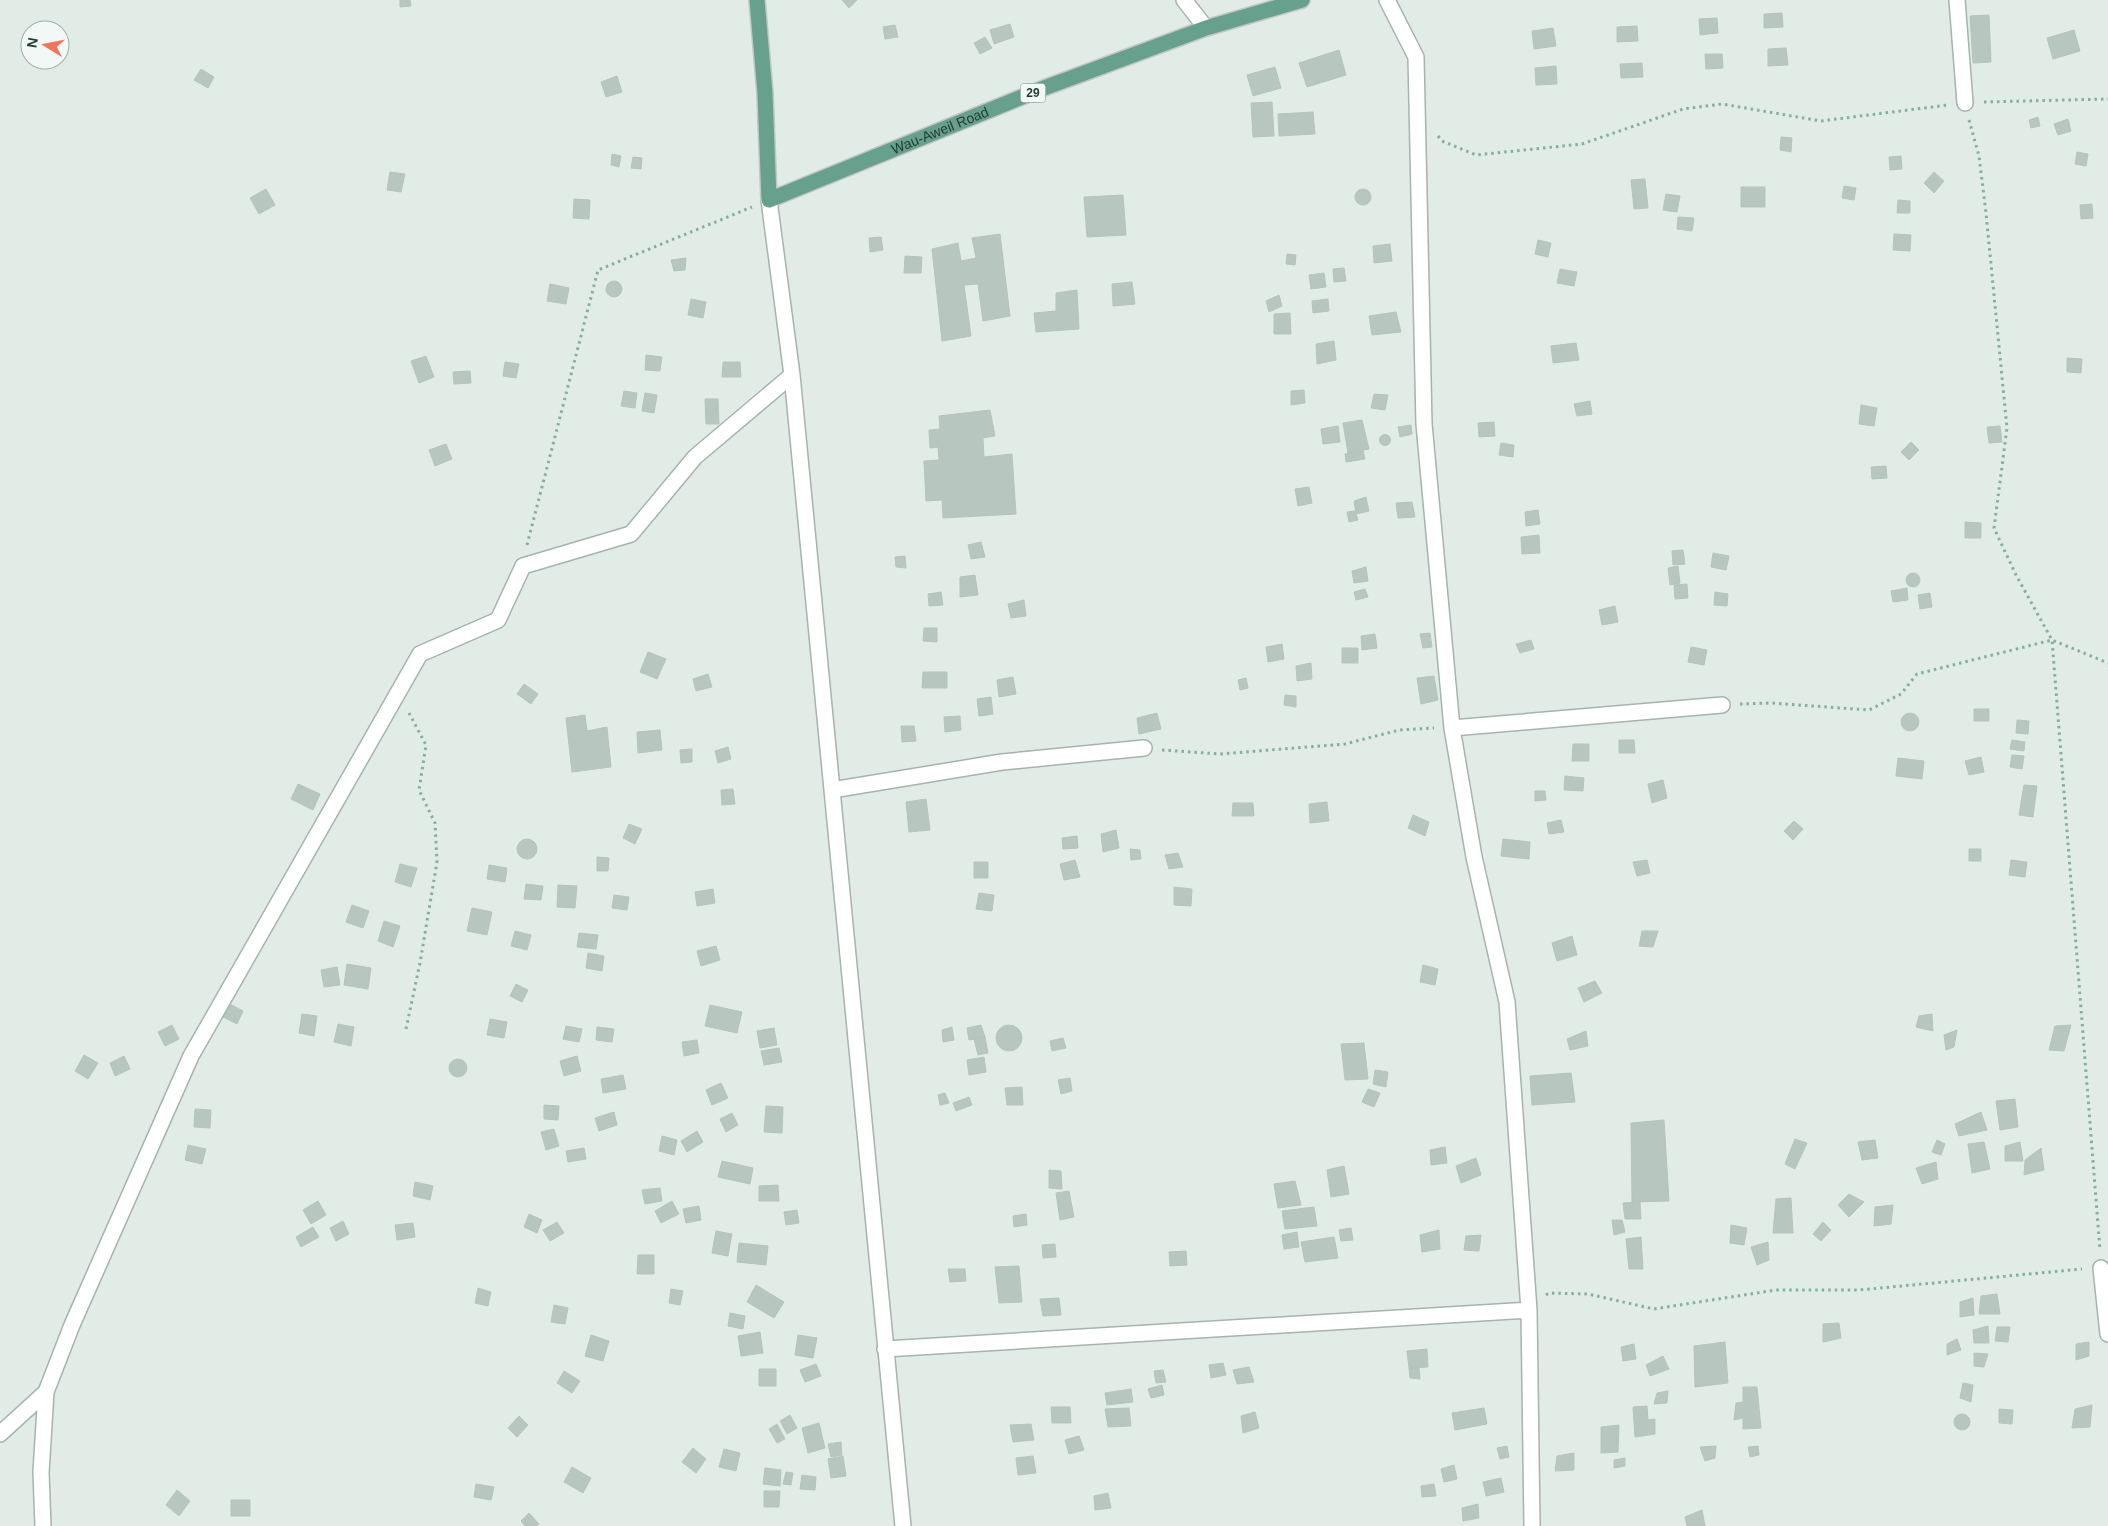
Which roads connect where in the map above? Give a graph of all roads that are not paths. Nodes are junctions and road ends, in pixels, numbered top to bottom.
1 (757, 0) edge
2 (1184, 0) edge
3 (1302, 0) edge
4 (1388, 0) edge
5 (1958, 0) edge
6 (1206, 28) junction
7 (1965, 103) road end
8 (769, 200) junction
9 (792, 375) junction
10 (1722, 705) road end
11 (1452, 728) junction
12 (1144, 748) road end
13 (832, 790) junction
14 (2101, 1268) road end
15 (1529, 1310) junction
16 (2108, 1334) edge
17 (885, 1349) junction
18 (46, 1392) junction
19 (0, 1434) edge
20 (43, 1526) edge
21 (903, 1526) edge
22 (1532, 1526) edge

1 - 8 main road
2 - 6 street
3 - 6 main road, Wau-Aweil Road / 29
4 - 11 street
5 - 7 street
6 - 8 main road, Wau-Aweil Road / 29
8 - 9 street
9 - 13 street
9 - 18 street
10 - 11 street
11 - 15 street
12 - 13 street
13 - 17 street
14 - 16 street
15 - 17 street
15 - 22 street
17 - 21 street
18 - 19 street
18 - 20 street

